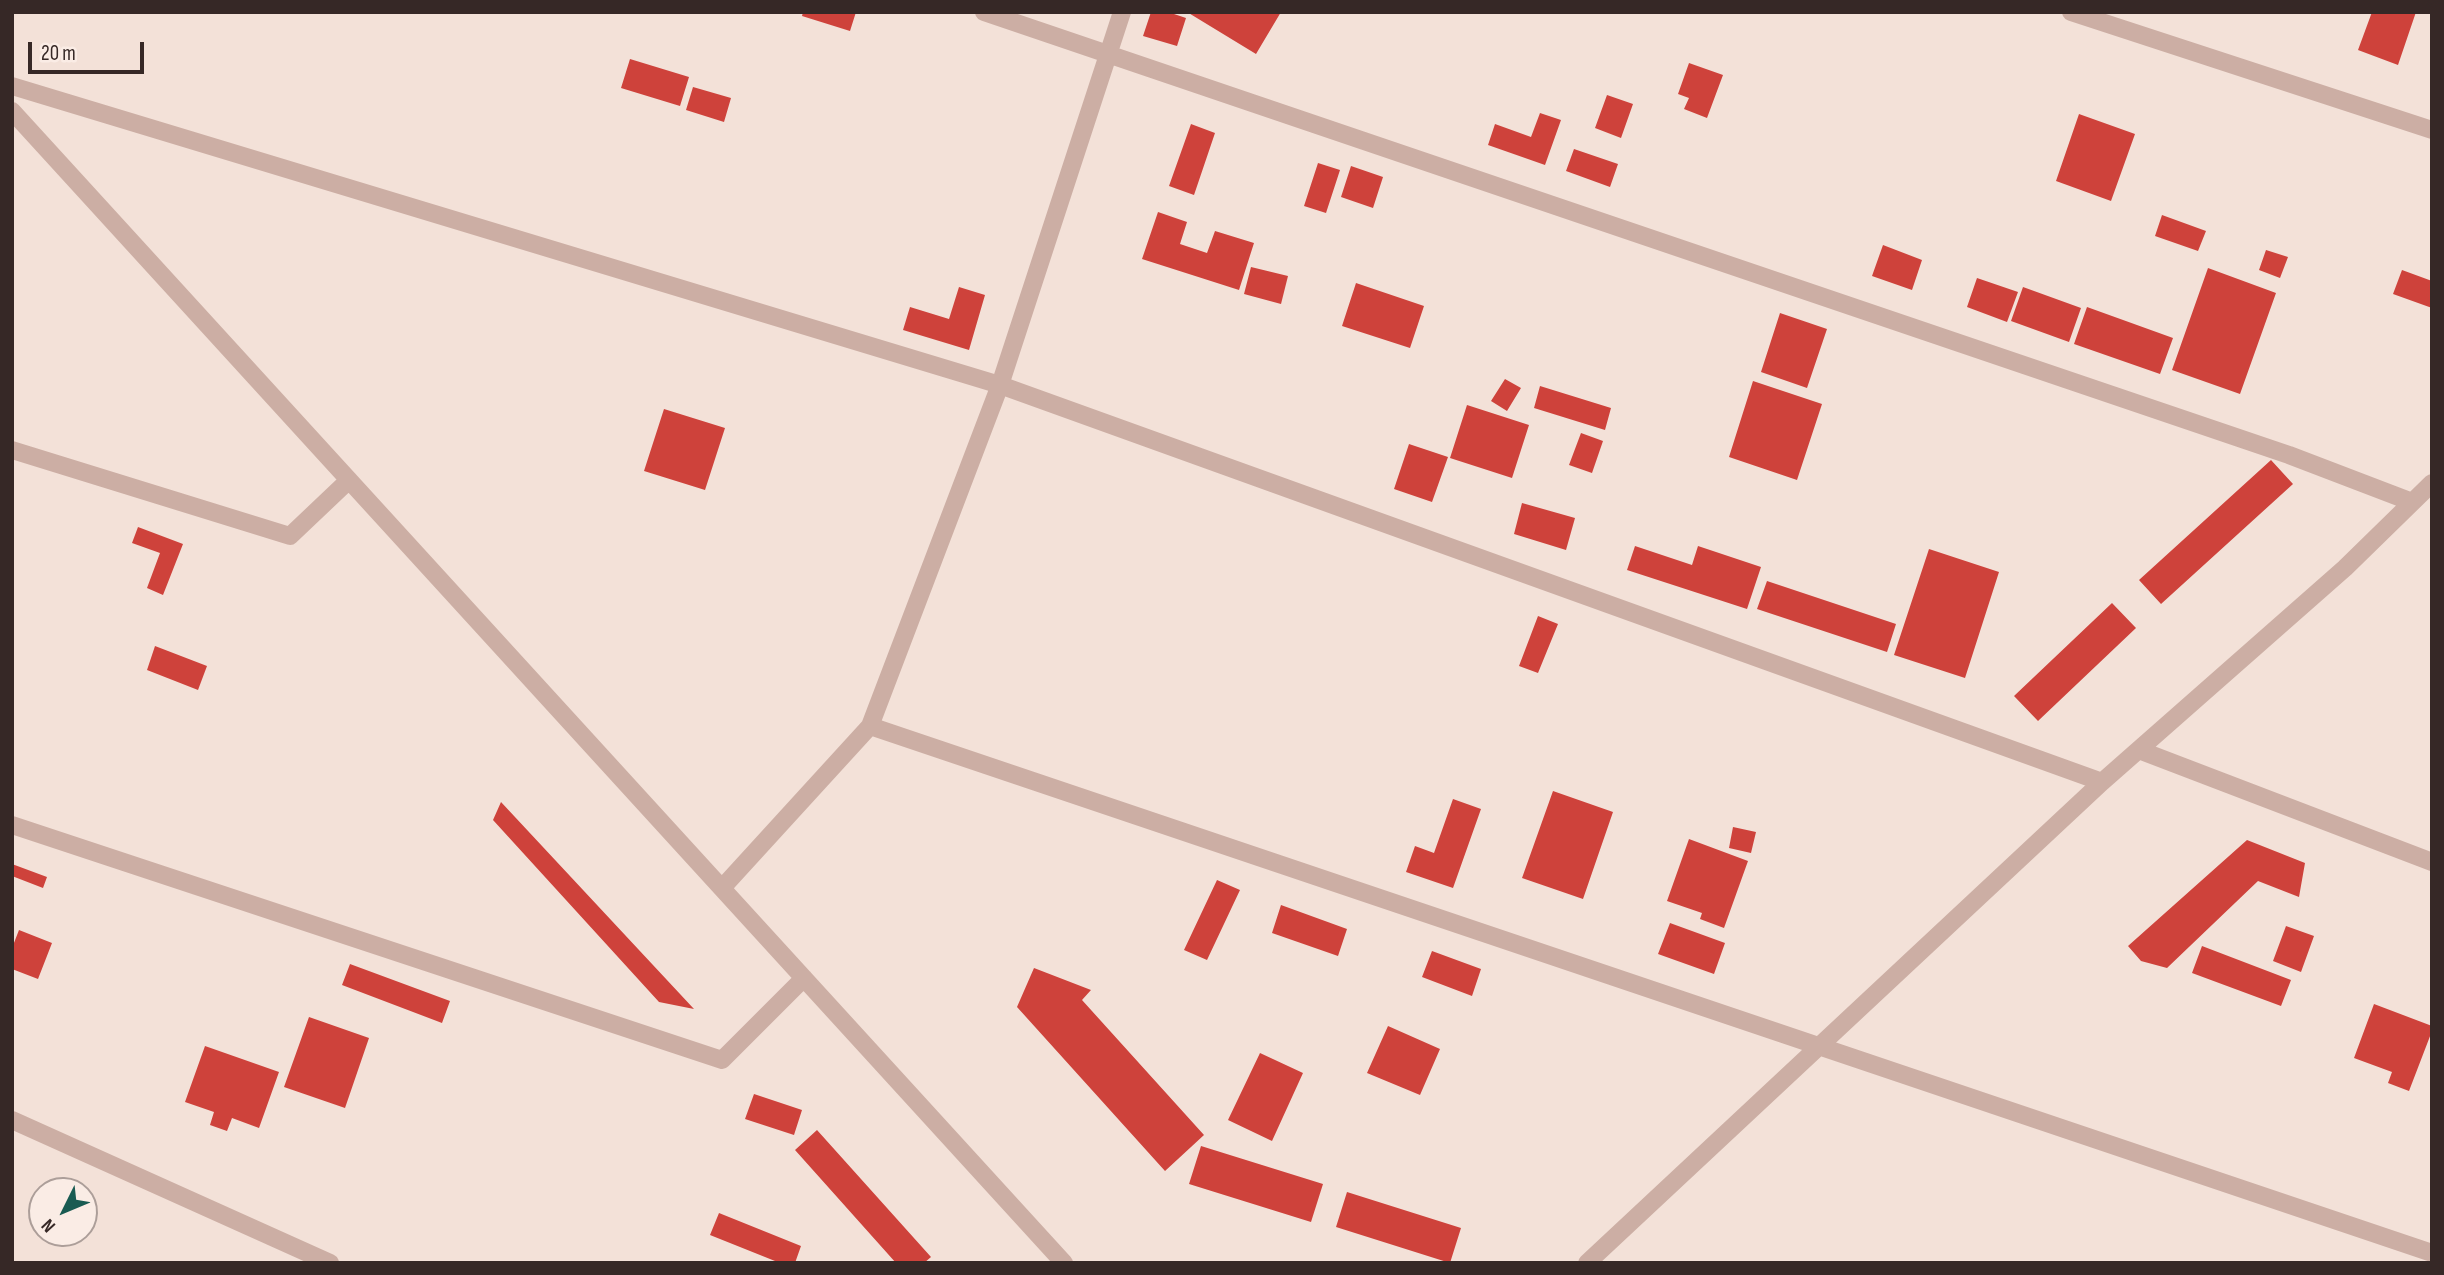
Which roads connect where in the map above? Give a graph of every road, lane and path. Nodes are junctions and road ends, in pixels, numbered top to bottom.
1 (984, 12) edge
2 (1122, 12) edge
3 (2071, 12) edge
4 (1108, 53) junction
5 (12, 86) edge
6 (12, 111) edge
7 (2432, 130) edge
8 (1000, 385) junction
9 (12, 450) edge
10 (349, 480) junction
11 (2432, 483) edge
12 (2412, 502) junction
13 (870, 726) junction
14 (2139, 750) junction
15 (2102, 782) junction
16 (12, 825) edge
17 (2432, 862) edge
18 (722, 888) junction
19 (804, 978) junction
20 (1818, 1047) junction
21 (12, 1121) edge
22 (2432, 1253) edge
23 (330, 1263) edge
24 (1064, 1263) edge
25 (1587, 1263) edge

1 - 4 street
2 - 4 street
3 - 7 street
4 - 8 street
4 - 12 street
5 - 8 street
6 - 10 street
8 - 13 street
8 - 15 street
9 - 10 street
10 - 18 street
11 - 12 street
12 - 14 street
13 - 18 street
13 - 20 street
14 - 15 street
14 - 17 street
15 - 20 street
16 - 19 street
18 - 19 street
19 - 24 street
20 - 22 street
20 - 25 street
21 - 23 street

